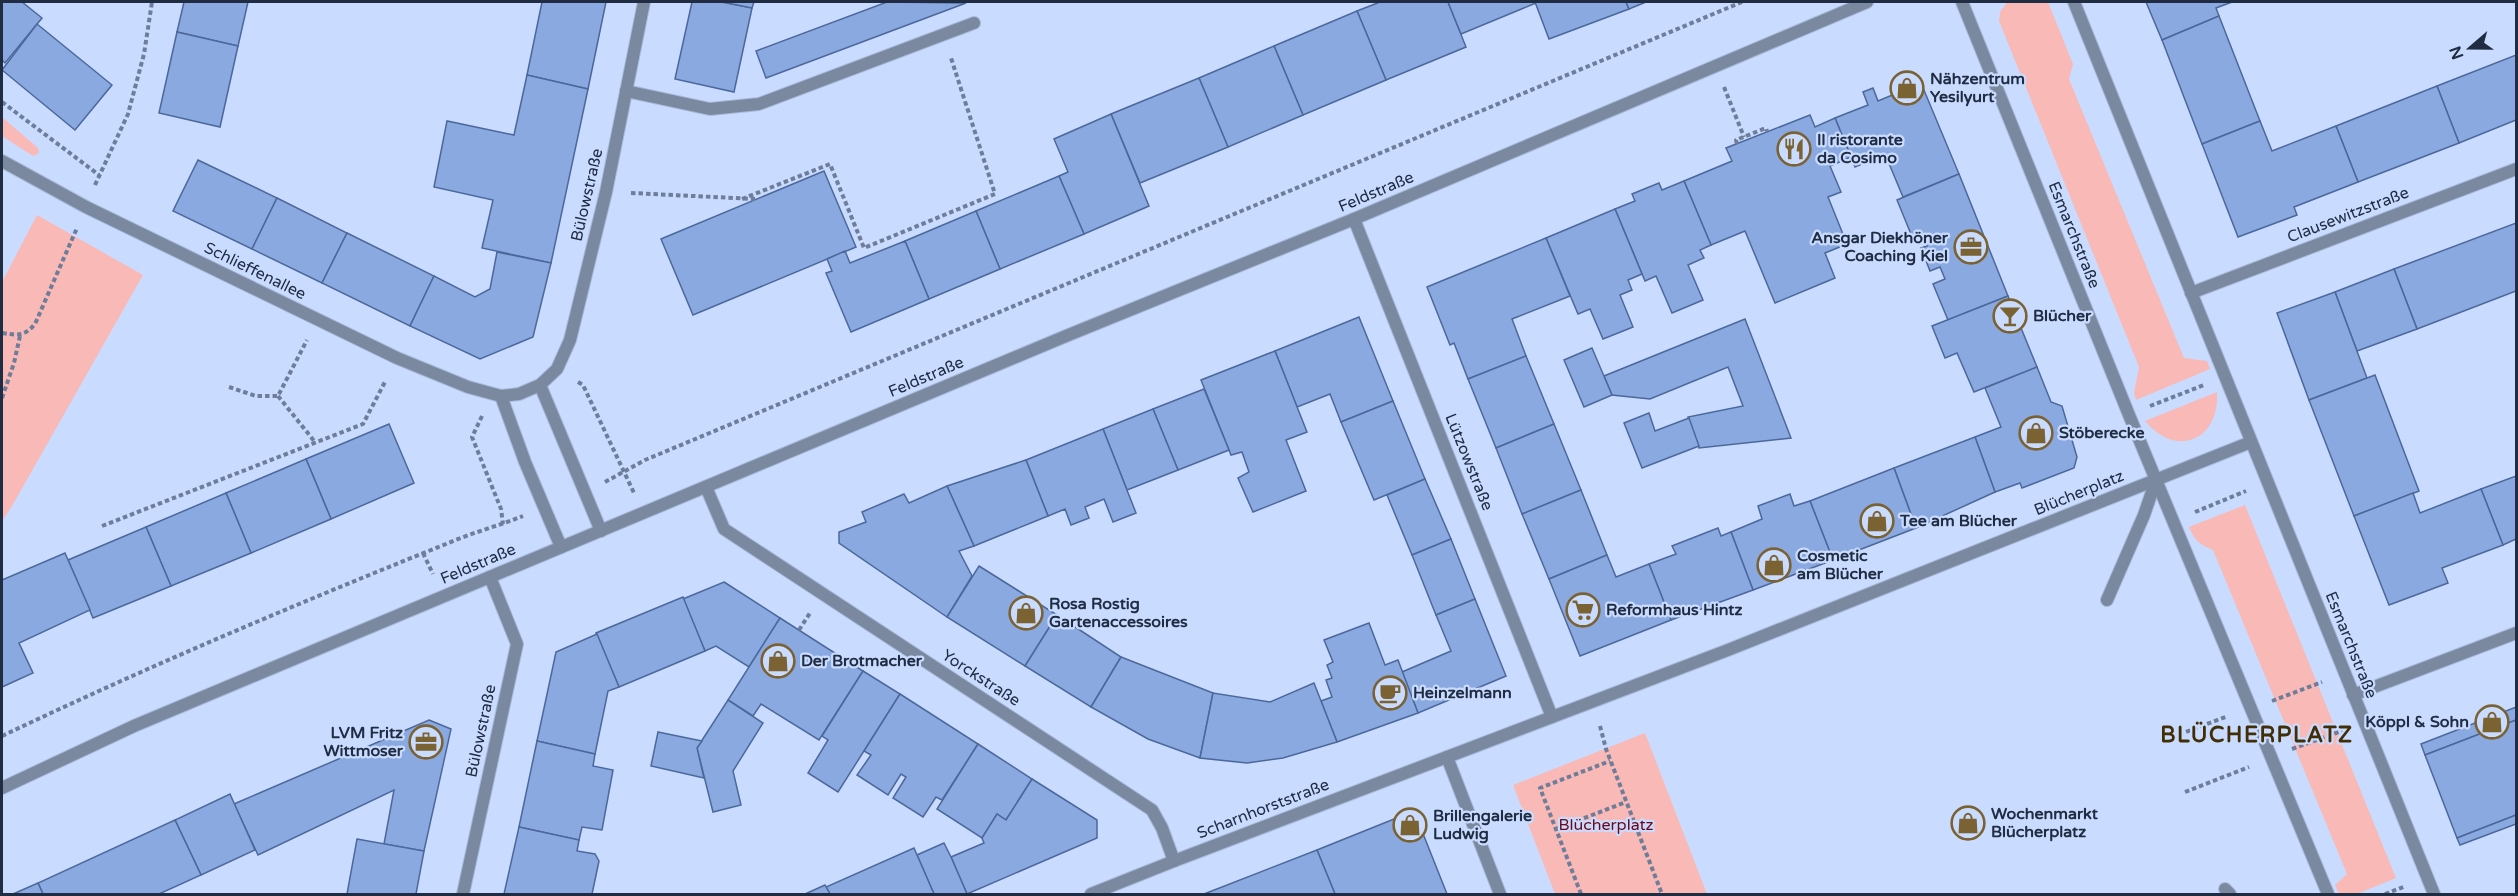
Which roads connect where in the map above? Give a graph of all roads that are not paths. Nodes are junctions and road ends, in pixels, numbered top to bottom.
1 (644, 2) edge
2 (1867, 2) edge
3 (1962, 2) edge
4 (2074, 2) edge
5 (974, 23) dead end
6 (626, 91) junction
7 (2, 161) edge
8 (2517, 169) edge
9 (1354, 219) junction
10 (2191, 293) junction
11 (540, 385) junction
12 (501, 396) junction
13 (2251, 442) junction
14 (2156, 480) junction
15 (706, 487) junction
16 (601, 531) junction
17 (561, 547) junction
18 (490, 577) junction
19 (2107, 600) dead end
20 (2517, 633) edge
21 (2353, 695) junction
22 (1552, 717) junction
23 (1447, 757) junction
24 (2, 788) edge
25 (1174, 861) junction
26 (463, 894) edge
27 (1092, 894) edge
28 (1500, 894) edge
29 (2328, 894) edge
30 (2434, 894) edge

1 - 6 street, Bülowstraße
2 - 9 street, Feldstraße
3 - 14 street, Esmarchstraße
4 - 10 street, Esmarchstraße
5 - 6 street
6 - 11 street, Bülowstraße
7 - 12 street, Schlieffenallee
8 - 10 street, Clausewitzstraße
9 - 15 street, Feldstraße
9 - 22 street, Lützowstraße
10 - 13 street, Esmarchstraße
11 - 12 street, Bülowstraße
11 - 16 street
12 - 17 street
13 - 14 street
13 - 21 street, Esmarchstraße
14 - 19 street
14 - 22 street, Blücherplatz
14 - 29 street, Esmarchstraße
15 - 16 street, Feldstraße
15 - 25 street, Yorckstraße
16 - 17 street, Feldstraße
17 - 18 street, Feldstraße
18 - 24 street, Feldstraße
18 - 26 street, Bülowstraße
20 - 21 street
21 - 30 street, Esmarchstraße
22 - 23 street, Blücherplatz
23 - 25 street, Scharnhorststraße
23 - 28 street
25 - 27 street, Scharnhorststraße

